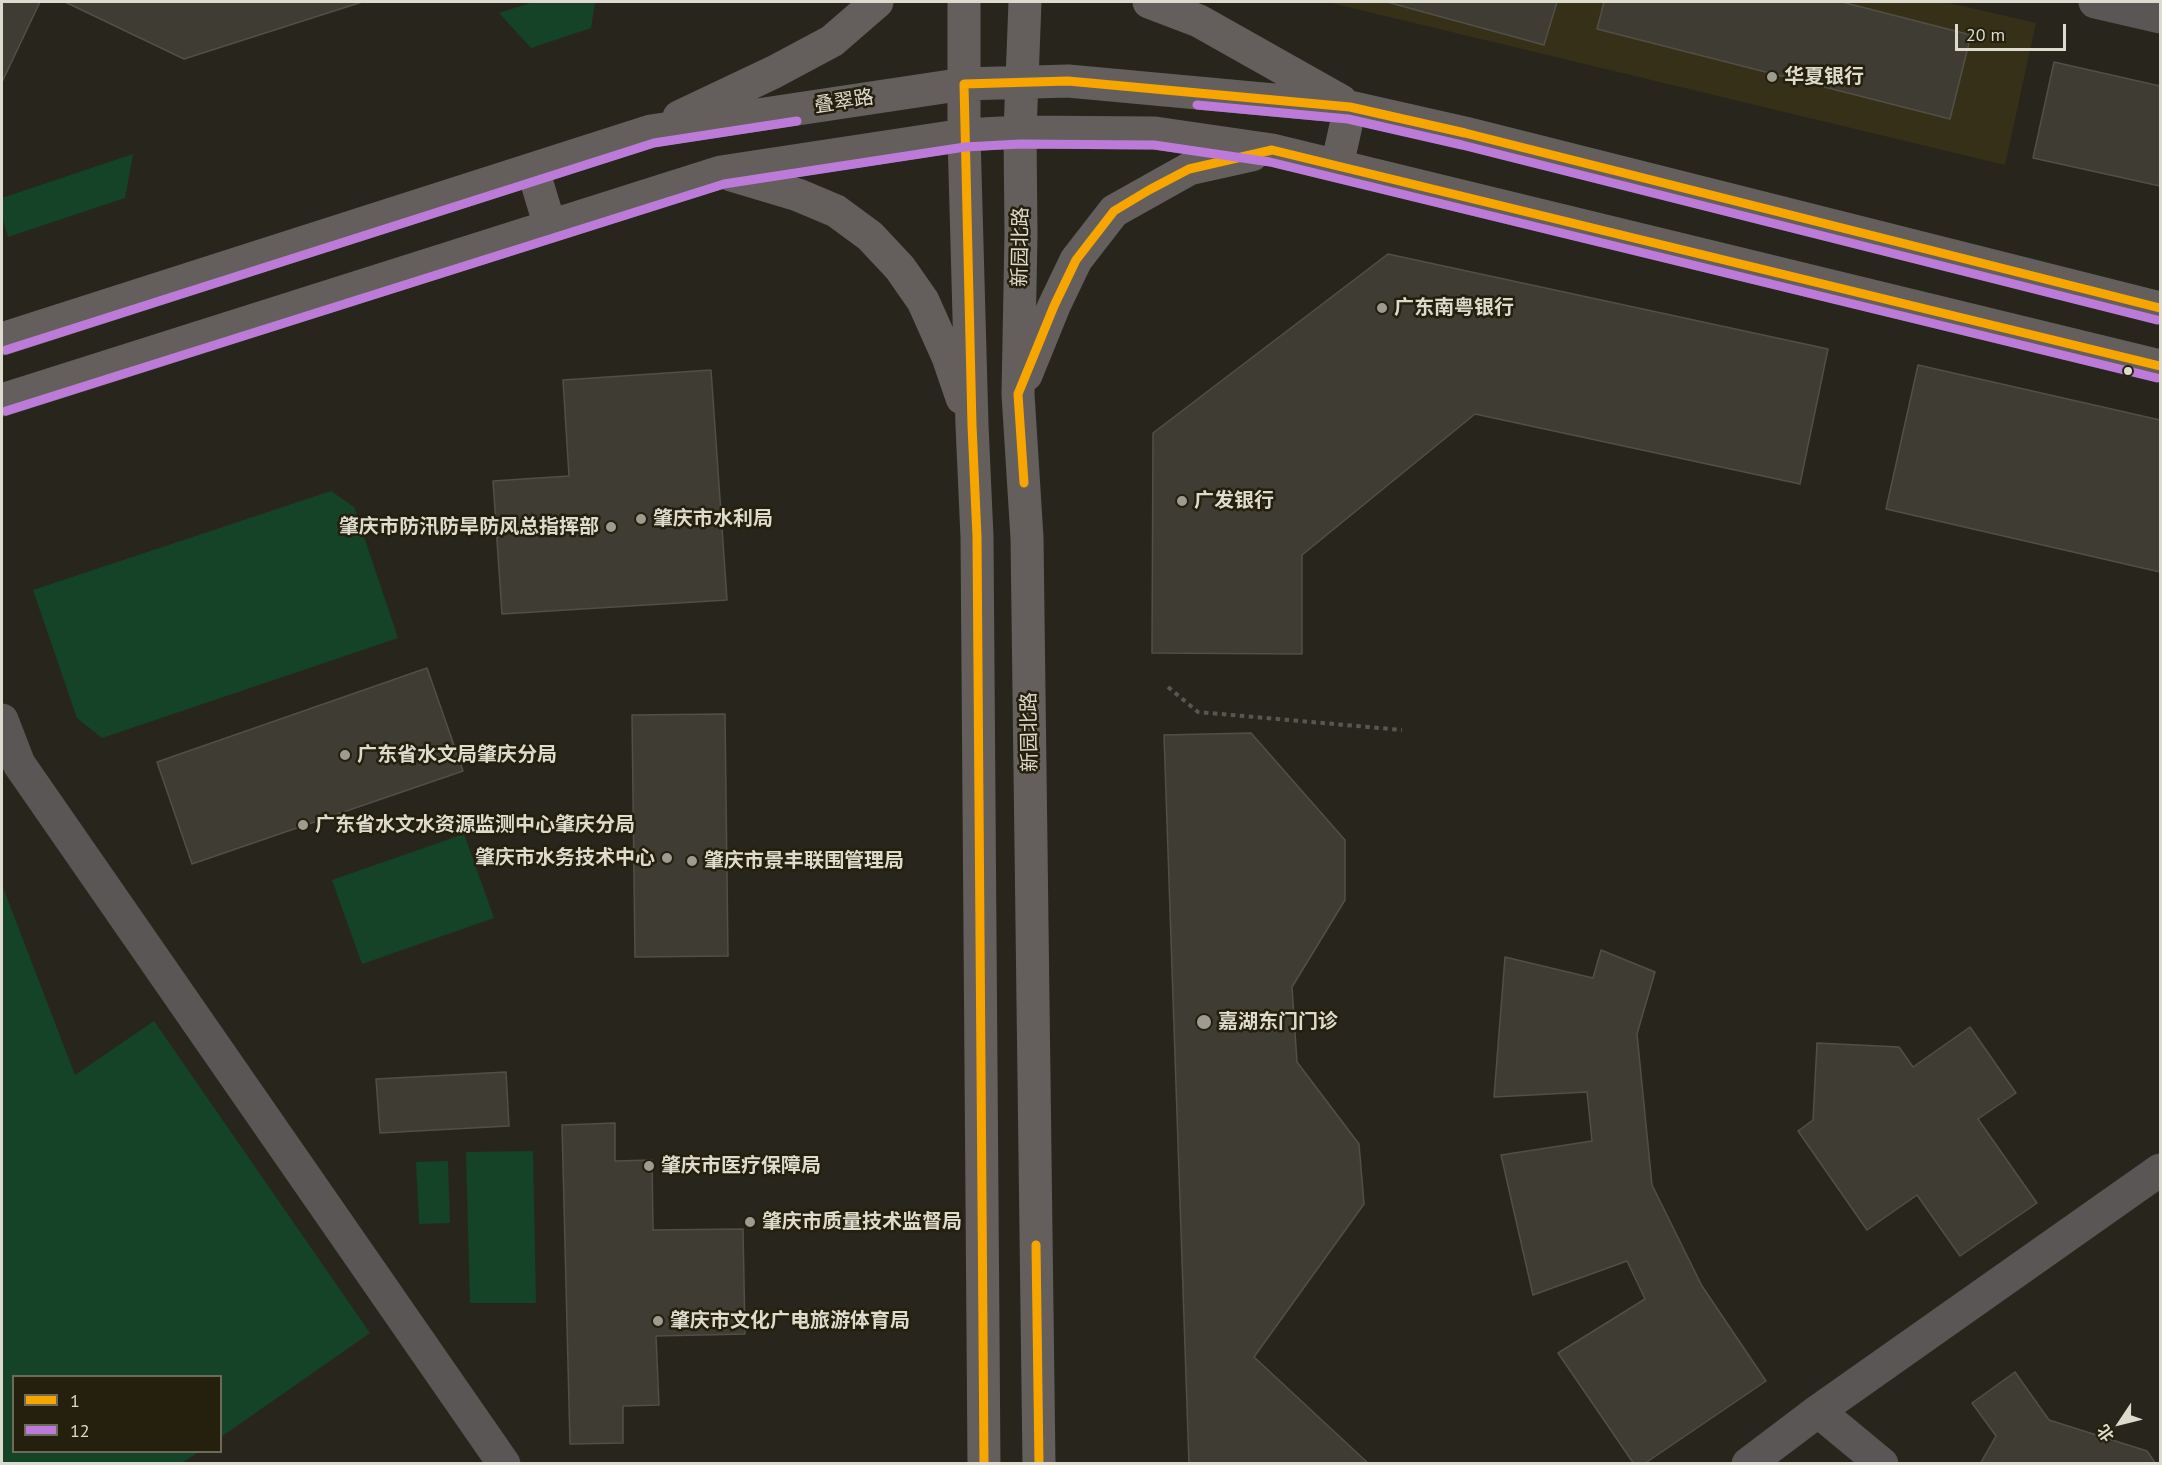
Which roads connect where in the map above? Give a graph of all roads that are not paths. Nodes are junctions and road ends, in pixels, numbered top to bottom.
1 (877, 2) edge
2 (964, 2) edge
3 (1024, 2) edge
4 (1149, 2) edge
5 (2095, 2) edge
6 (2160, 17) edge
7 (1023, 82) junction
8 (964, 84) junction
9 (1350, 107) junction
10 (651, 131) junction
11 (1020, 132) junction
12 (964, 135) junction
13 (1272, 150) junction
14 (1337, 166) junction
15 (533, 170) junction
16 (721, 172) junction
17 (550, 226) junction
18 (2160, 308) edge
19 (2, 339) edge
20 (2160, 366) edge
21 (1018, 394) junction
22 (2, 400) edge
23 (972, 425) junction
24 (977, 537) junction
25 (1027, 538) junction
26 (2, 720) edge
27 (2160, 1170) edge
28 (1818, 1411) junction
29 (504, 1464) edge
30 (984, 1464) edge
31 (1039, 1464) edge
32 (1748, 1464) edge
33 (1882, 1464) edge

1 - 10 main road
2 - 8 main road
3 - 7 main road, 新园北路
4 - 9 main road
5 - 6 street
7 - 8 main road, 叠翠路
7 - 9 main road, 叠翠路
7 - 11 main road, 新园北路
8 - 10 main road, 叠翠路
8 - 12 main road
9 - 14 main road
9 - 18 main road
10 - 15 main road, 叠翠路
11 - 12 main road
11 - 13 main road
11 - 21 main road, 新园北路
12 - 16 main road
12 - 23 main road
13 - 14 main road
13 - 21 main road
14 - 20 main road
15 - 17 main road
15 - 19 main road, 叠翠路
16 - 17 main road
16 - 23 main road
17 - 22 main road
21 - 25 main road, 新园北路
23 - 24 main road
24 - 25 main road
24 - 30 main road
25 - 31 main road, 新园北路
26 - 29 street
27 - 28 street
28 - 32 street
28 - 33 street

